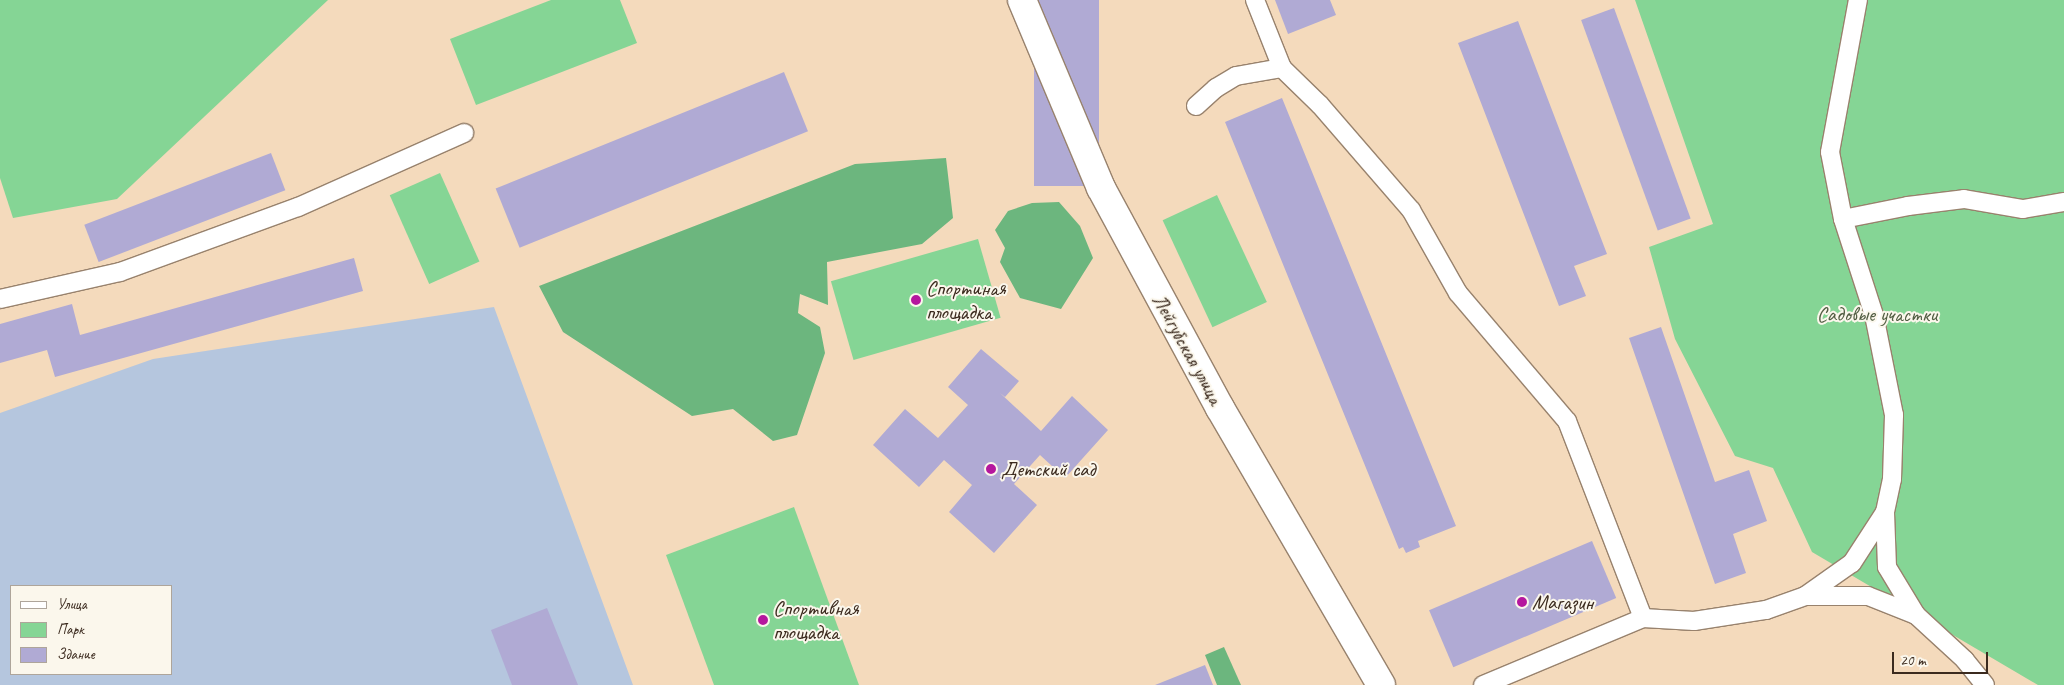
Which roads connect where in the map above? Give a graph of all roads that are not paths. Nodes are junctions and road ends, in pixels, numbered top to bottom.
1 (1022, 0) edge
2 (1255, 0) edge
3 (1858, 0) edge
4 (1282, 68) junction
5 (1196, 106) dead end
6 (464, 133) dead end
7 (2064, 202) edge
8 (1843, 219) junction
9 (0, 299) edge
10 (1885, 512) junction
11 (1805, 596) junction
12 (1916, 615) junction
13 (1643, 618) junction
14 (1381, 685) edge
15 (1484, 685) edge
16 (1984, 685) edge

1 - 14 street, Лейгубская улица
2 - 4 lane
3 - 8 lane
4 - 5 lane
4 - 13 lane
6 - 9 lane
7 - 8 lane
8 - 10 lane
10 - 11 lane
10 - 12 lane
11 - 12 lane
11 - 13 lane
12 - 16 lane
13 - 15 lane

